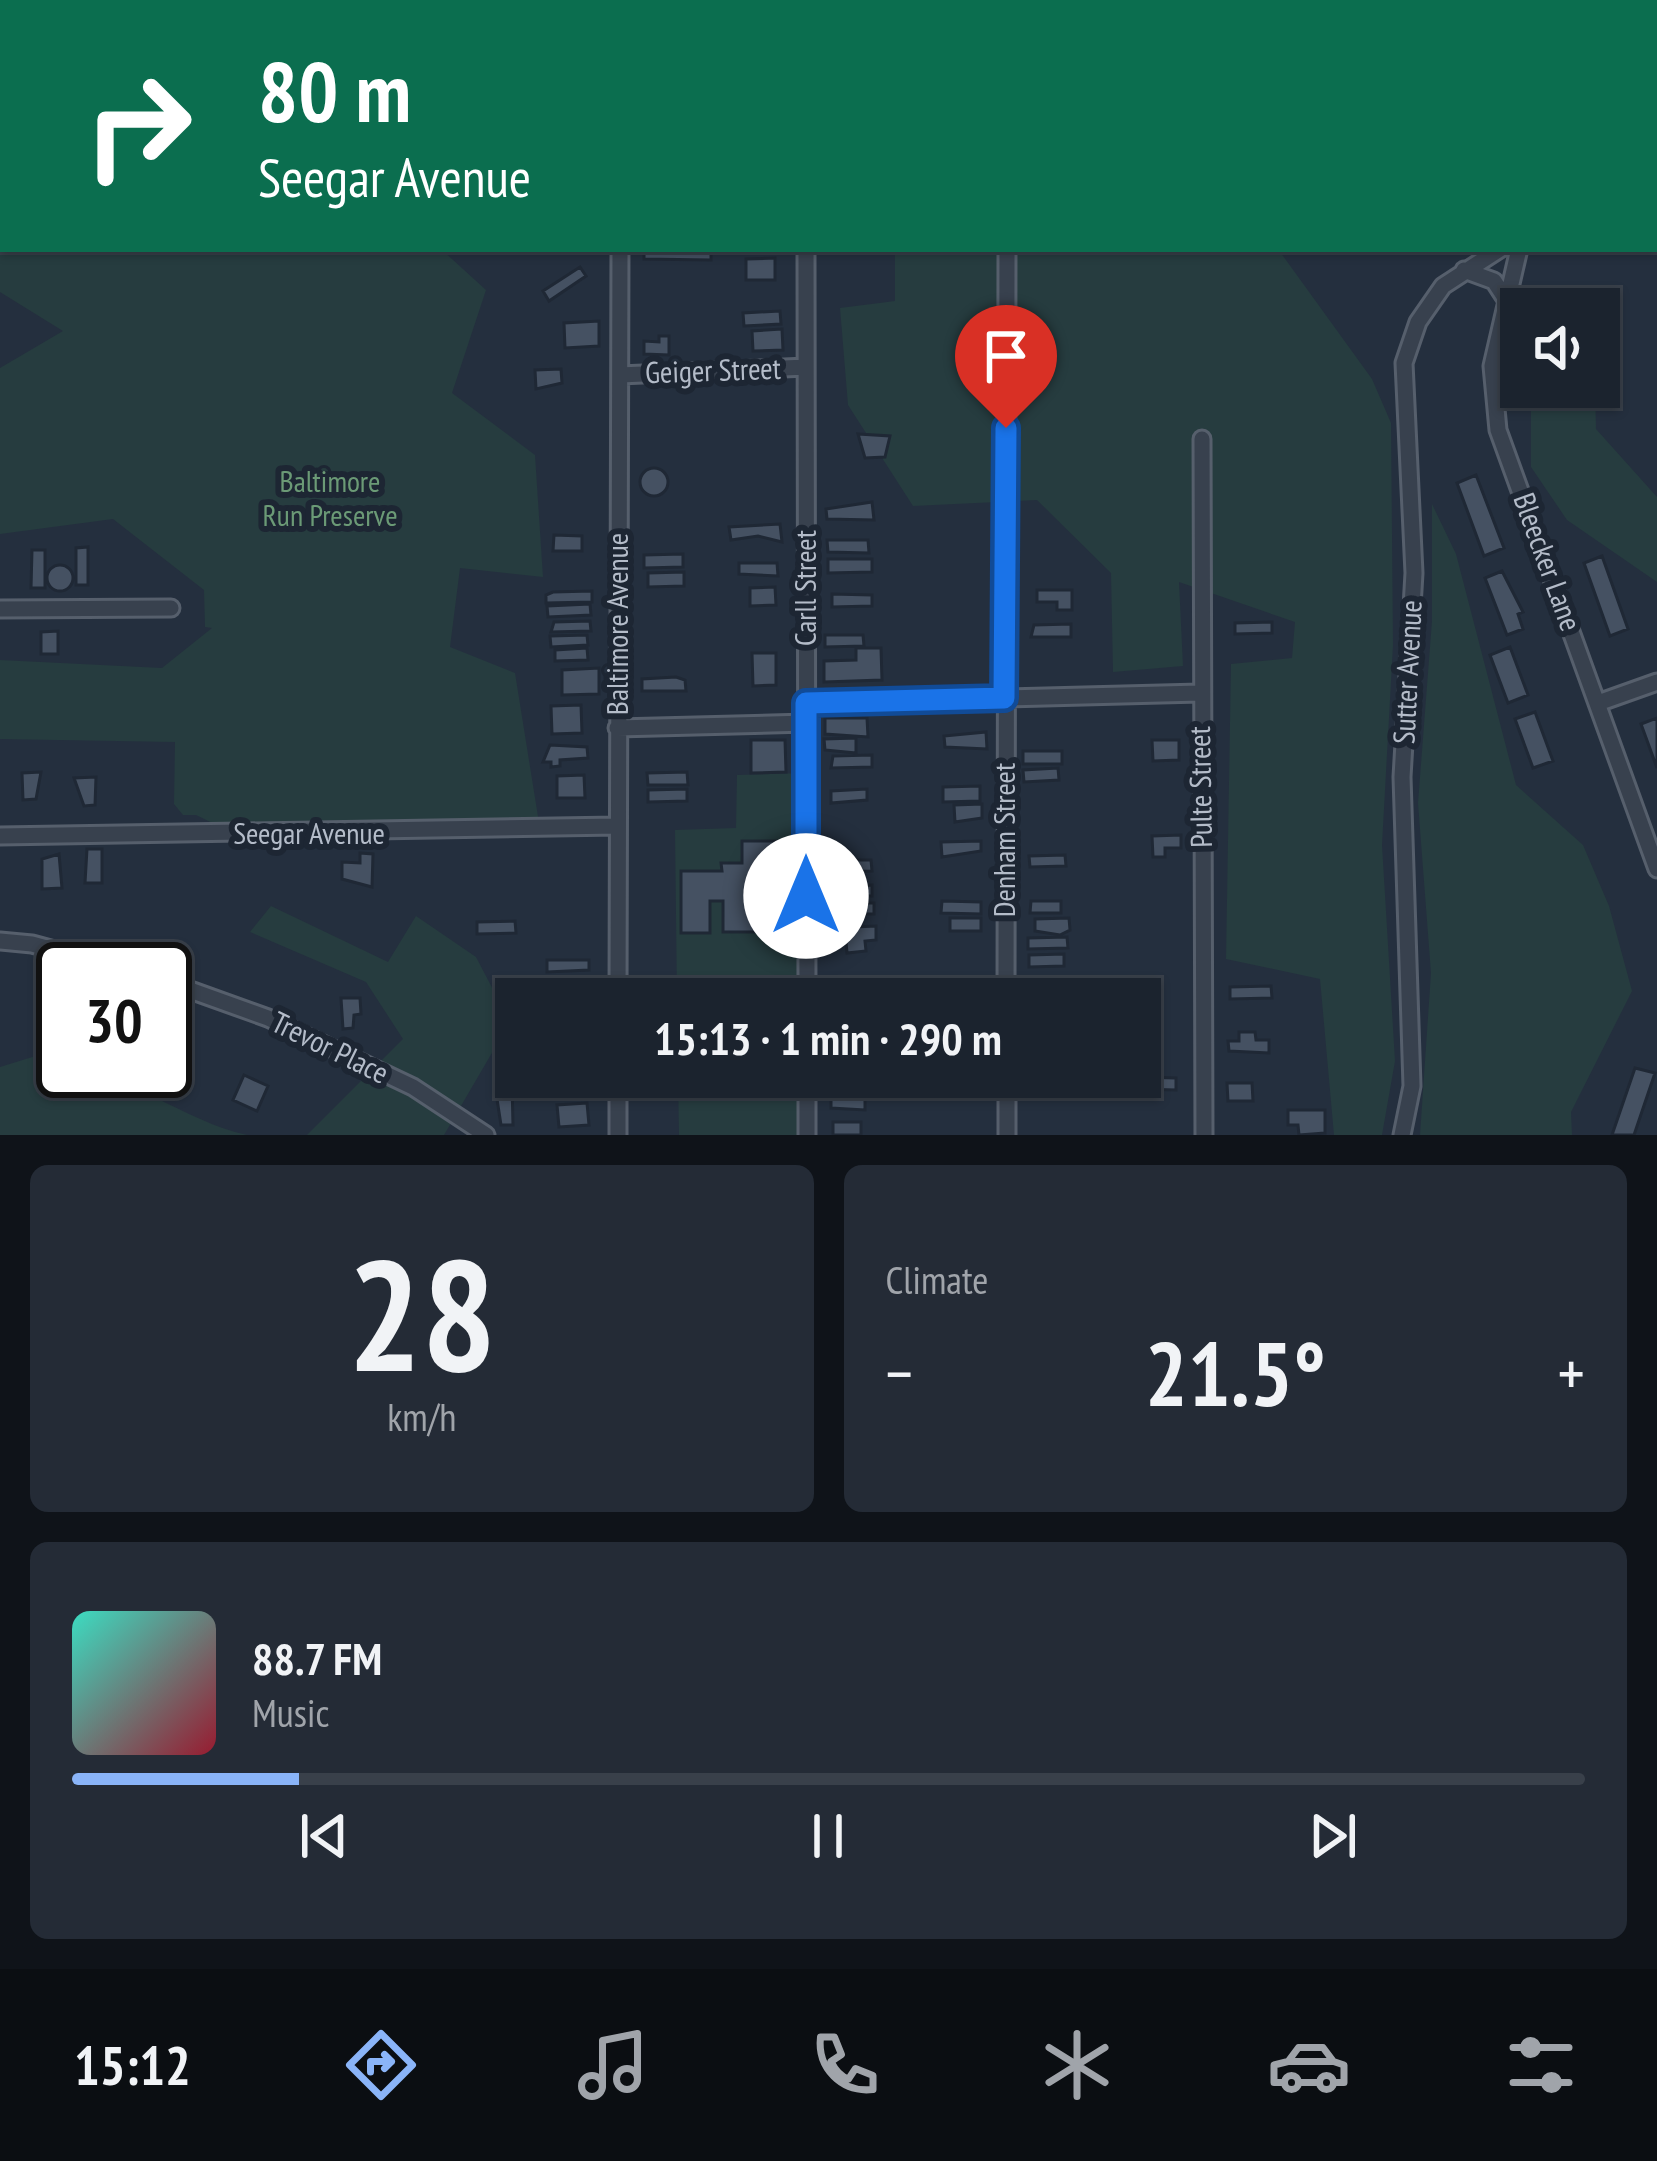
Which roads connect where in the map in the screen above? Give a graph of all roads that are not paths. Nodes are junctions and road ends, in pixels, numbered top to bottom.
1 (616, 252) edge
2 (806, 252) edge
3 (1007, 252) edge
4 (1495, 252) edge
5 (1518, 252) edge
6 (1464, 270) junction
7 (1510, 288) edge
8 (1500, 290) edge
9 (1500, 331) edge
10 (806, 368) junction
11 (620, 375) junction
12 (1202, 439) dead end
13 (171, 608) dead end
14 (0, 609) edge
15 (1657, 682) edge
16 (1200, 693) junction
17 (1004, 698) junction
18 (806, 703) junction
19 (1598, 704) junction
20 (806, 723) junction
21 (617, 728) junction
22 (617, 826) junction
23 (0, 836) edge
24 (1657, 868) edge
25 (0, 941) edge
26 (36, 949) edge
27 (618, 978) edge
28 (807, 978) edge
29 (1006, 978) edge
30 (192, 990) edge
31 (618, 1098) edge
32 (807, 1098) edge
33 (1007, 1098) edge
34 (486, 1135) edge
35 (618, 1135) edge
36 (807, 1135) edge
37 (1007, 1135) edge
38 (1204, 1135) edge
39 (1402, 1135) edge

1 - 11 street, Baltimore Avenue
2 - 10 street, Carll Street
3 - 17 street, Denham Street
4 - 6 street, Sutter Avenue
5 - 7 street, Bleecker Lane
6 - 8 street
6 - 39 street, Sutter Avenue
9 - 19 street, Bleecker Lane
10 - 11 street, Geiger Street
10 - 18 street, Carll Street
11 - 21 street, Baltimore Avenue
12 - 16 street, Pulte Street
13 - 14 street
15 - 19 street
16 - 17 street
16 - 38 street, Pulte Street
17 - 18 street
17 - 29 street, Denham Street
18 - 20 street, Carll Street
19 - 24 street, Bleecker Lane
20 - 21 street
20 - 28 street, Carll Street
21 - 22 street, Baltimore Avenue
22 - 23 street, Seegar Avenue
22 - 27 street, Baltimore Avenue
25 - 26 street
30 - 34 street, Trevor Place
31 - 35 street
32 - 36 street
33 - 37 street

